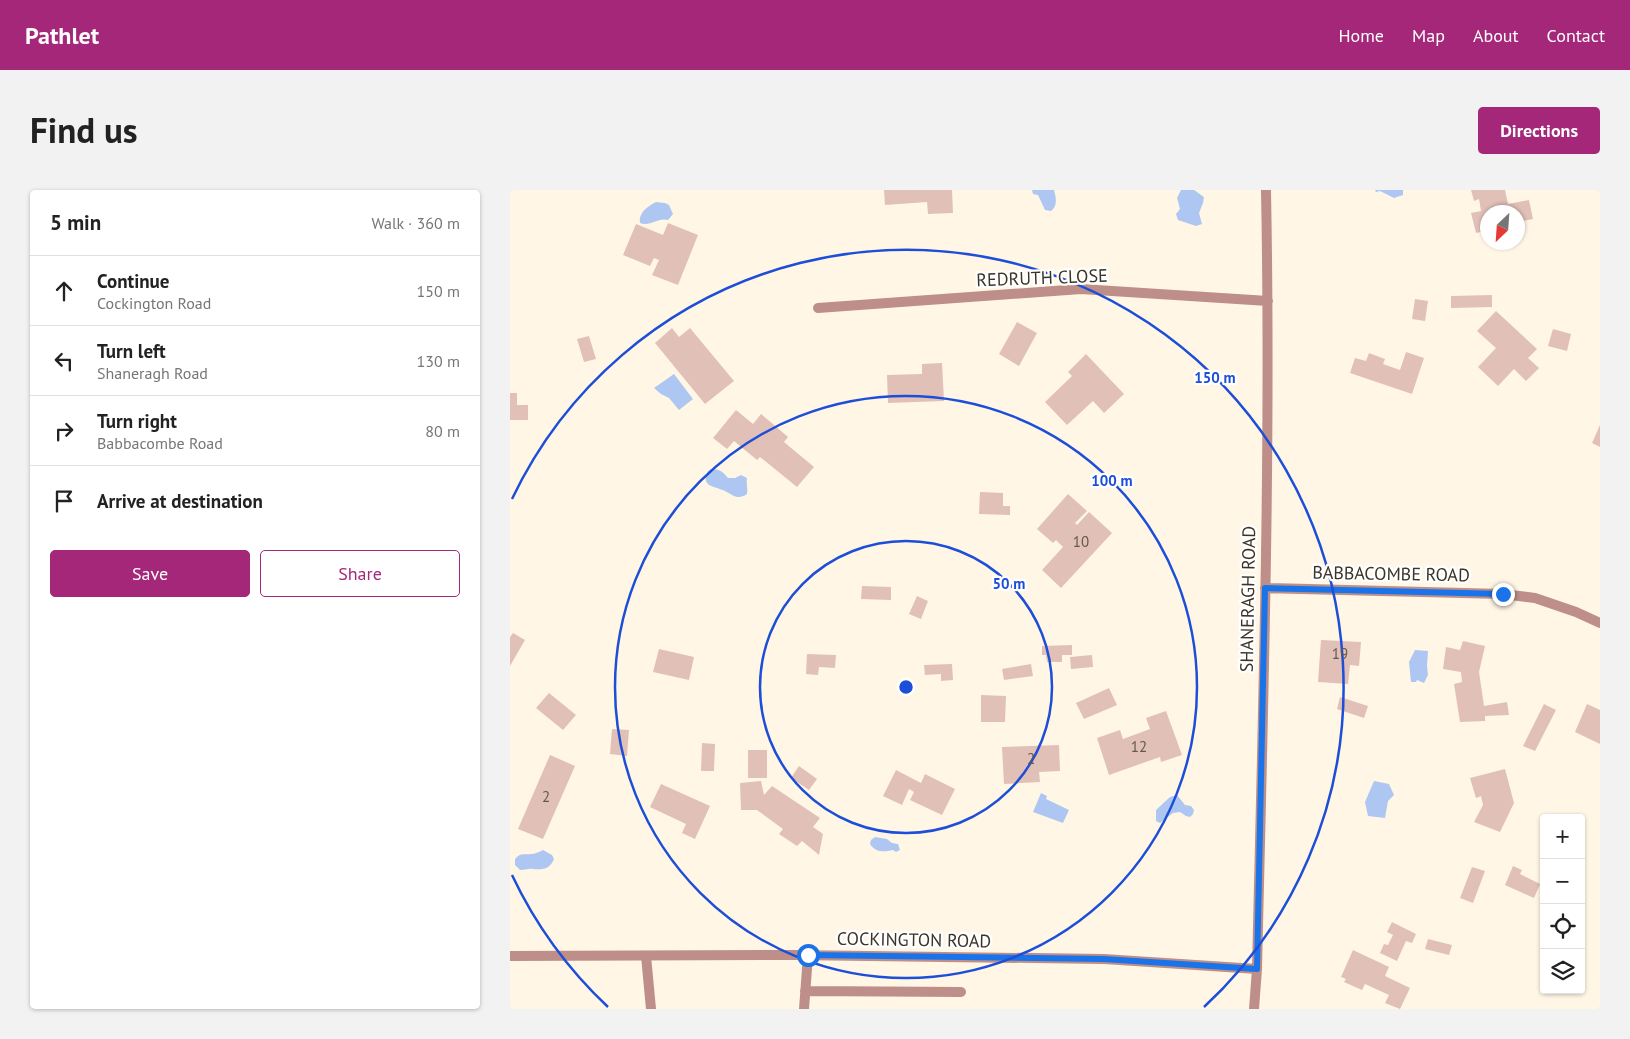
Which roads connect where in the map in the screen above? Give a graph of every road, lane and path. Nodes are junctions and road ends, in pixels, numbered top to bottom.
1 (1266, 190) edge
2 (1268, 301) junction
3 (818, 308) dead end
4 (1265, 588) junction
5 (1600, 623) edge
6 (808, 955) junction
7 (510, 956) edge
8 (646, 956) junction
9 (1257, 969) junction
10 (805, 991) junction
11 (961, 992) dead end
12 (651, 1009) edge
13 (804, 1009) edge
14 (1254, 1009) edge

1 - 2 street, SHANERAGH ROAD
2 - 3 street, REDRUTH CLOSE
2 - 4 street, SHANERAGH ROAD
4 - 5 street, BABBACOMBE ROAD
4 - 9 street, SHANERAGH ROAD
6 - 8 street, COCKINGTON ROAD
6 - 9 street, COCKINGTON ROAD
6 - 10 street
7 - 8 street, COCKINGTON ROAD
8 - 12 street
9 - 14 street, SHANERAGH ROAD
10 - 11 street
10 - 13 street

